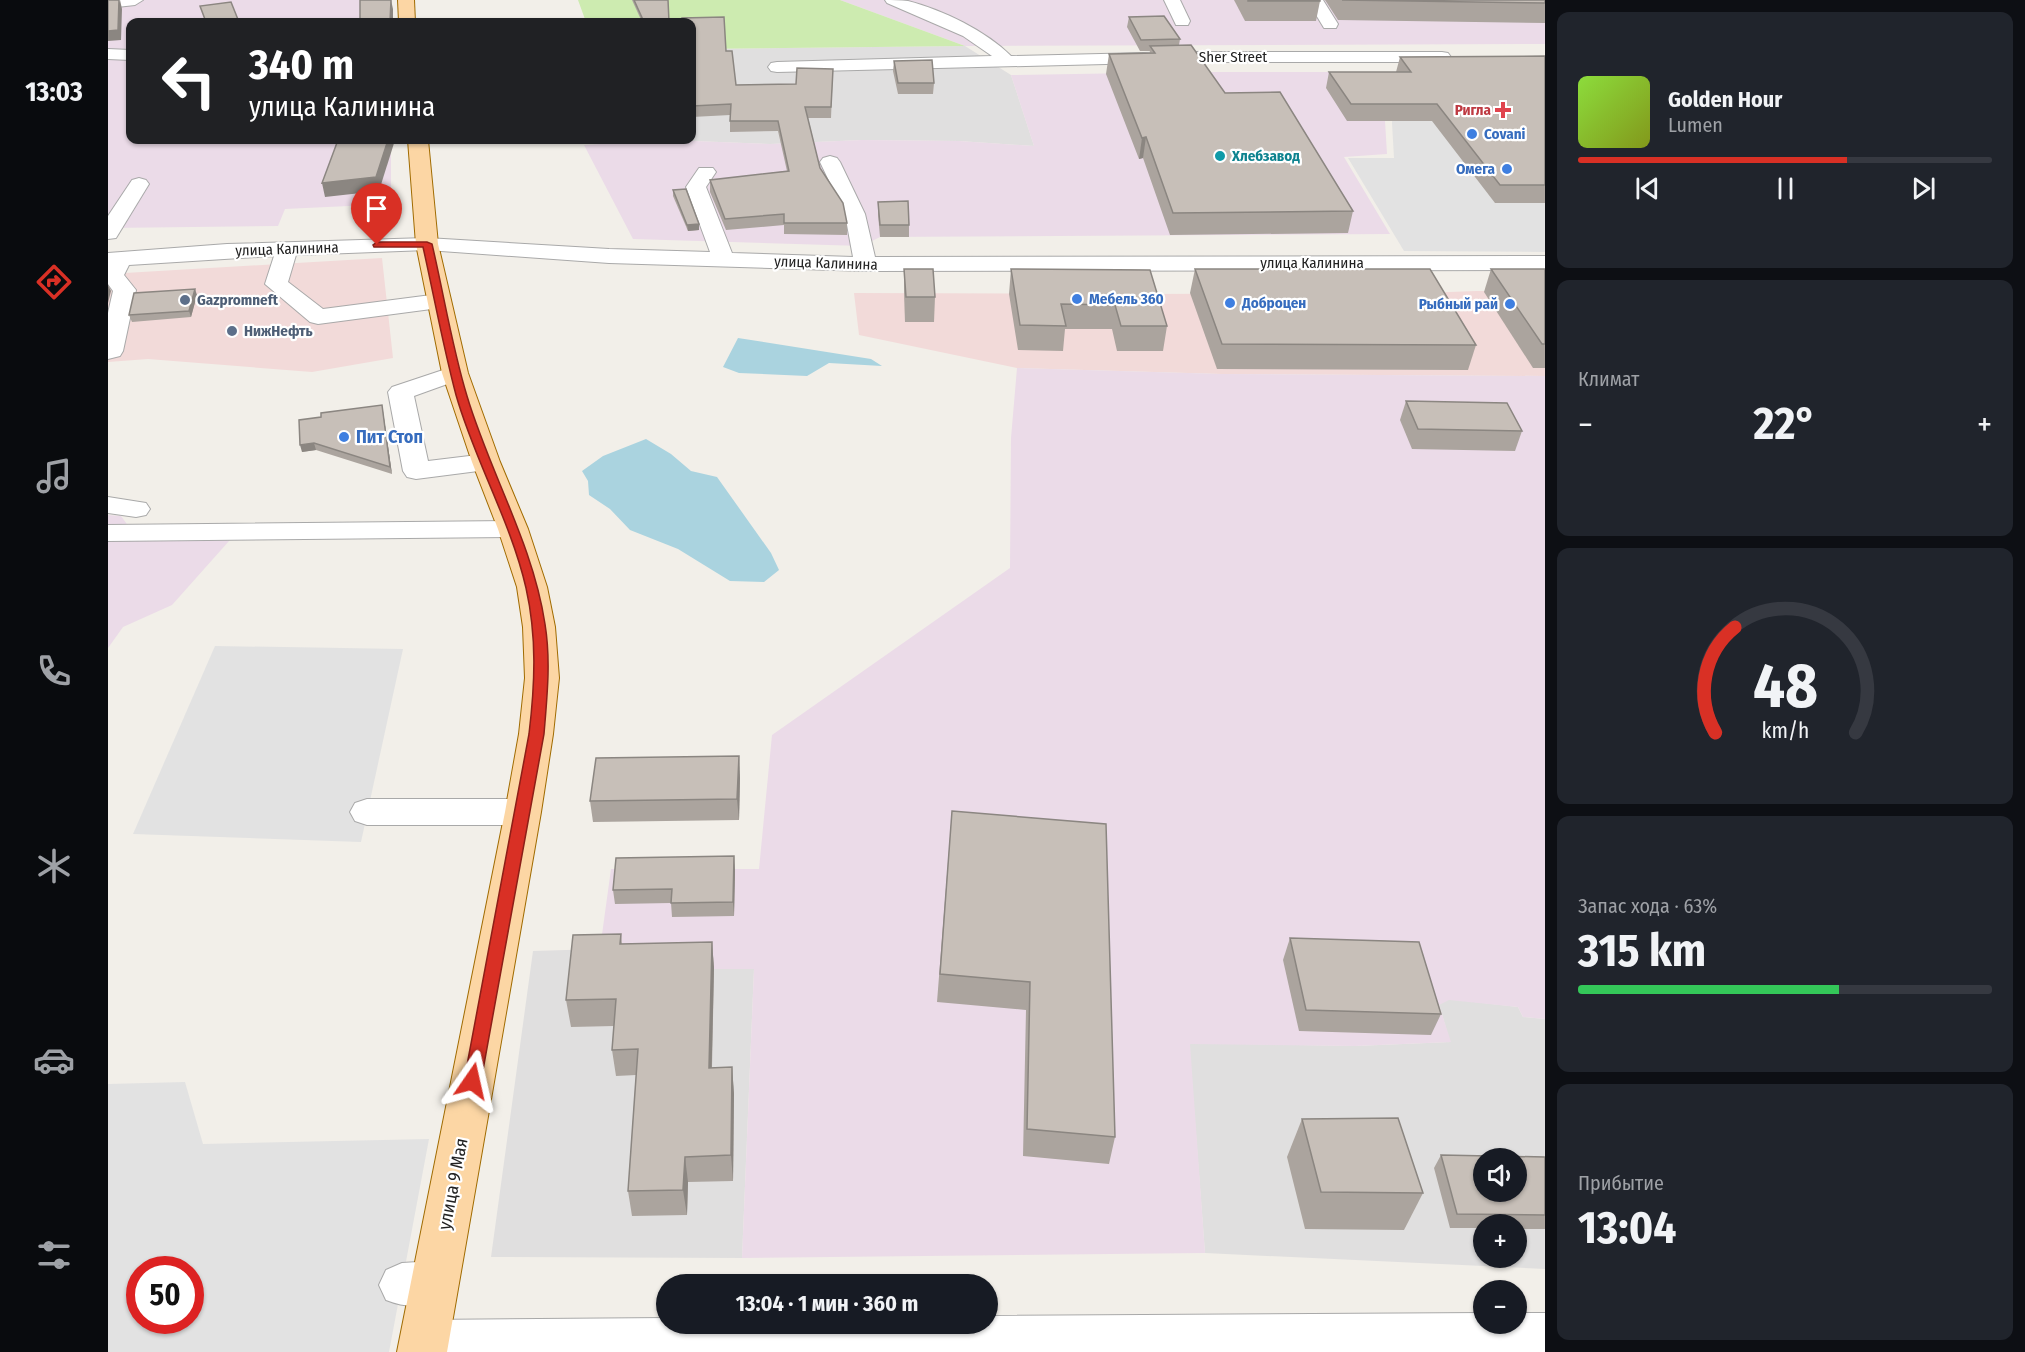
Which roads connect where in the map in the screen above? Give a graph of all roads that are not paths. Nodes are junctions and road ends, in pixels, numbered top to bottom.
1 (135, 0) edge
2 (406, 0) edge
3 (893, 0) edge
4 (1172, 0) edge
5 (1315, 0) edge
6 (108, 3) edge
7 (407, 18) edge
8 (1182, 21) dead end
9 (1330, 24) dead end
10 (108, 54) edge
11 (126, 55) edge
12 (1462, 57) edge
13 (1007, 62) junction
14 (777, 67) dead end
15 (417, 144) edge
16 (830, 162) dead end
17 (706, 172) dead end
18 (139, 184) dead end
19 (108, 233) edge
20 (427, 244) junction
21 (287, 249) junction
22 (114, 260) edge
23 (724, 260) junction
24 (1545, 263) edge
25 (866, 264) junction
26 (439, 301) junction
27 (108, 352) edge
28 (455, 373) junction
29 (486, 462) junction
30 (108, 505) edge
31 (136, 509) dead end
32 (513, 529) junction
33 (108, 533) edge
34 (368, 812) dead end
35 (523, 812) junction
36 (1545, 1336) edge
37 (759, 1346) edge
38 (423, 1347) edge

1 - 6 street
2 - 7 main road
3 - 13 street
4 - 8 street
5 - 9 street
10 - 11 street
12 - 13 street, Sher Street
13 - 14 street, Sher Street
15 - 20 main road, улица 9 Мая
16 - 25 street
17 - 23 street
18 - 19 street
20 - 21 street, улица Калинина
20 - 23 street, улица Калинина
20 - 26 main road, улица 9 Мая
21 - 22 street, улица Калинина
21 - 26 street
22 - 27 street
23 - 25 street, улица Калинина
24 - 25 street, улица Калинина
26 - 28 main road, улица 9 Мая
28 - 29 main road, улица 9 Мая
28 - 29 street
29 - 32 main road, улица 9 Мая
30 - 31 street
32 - 33 street
32 - 35 main road, улица 9 Мая
34 - 35 street
35 - 38 main road, улица 9 Мая
36 - 37 street
37 - 38 street

